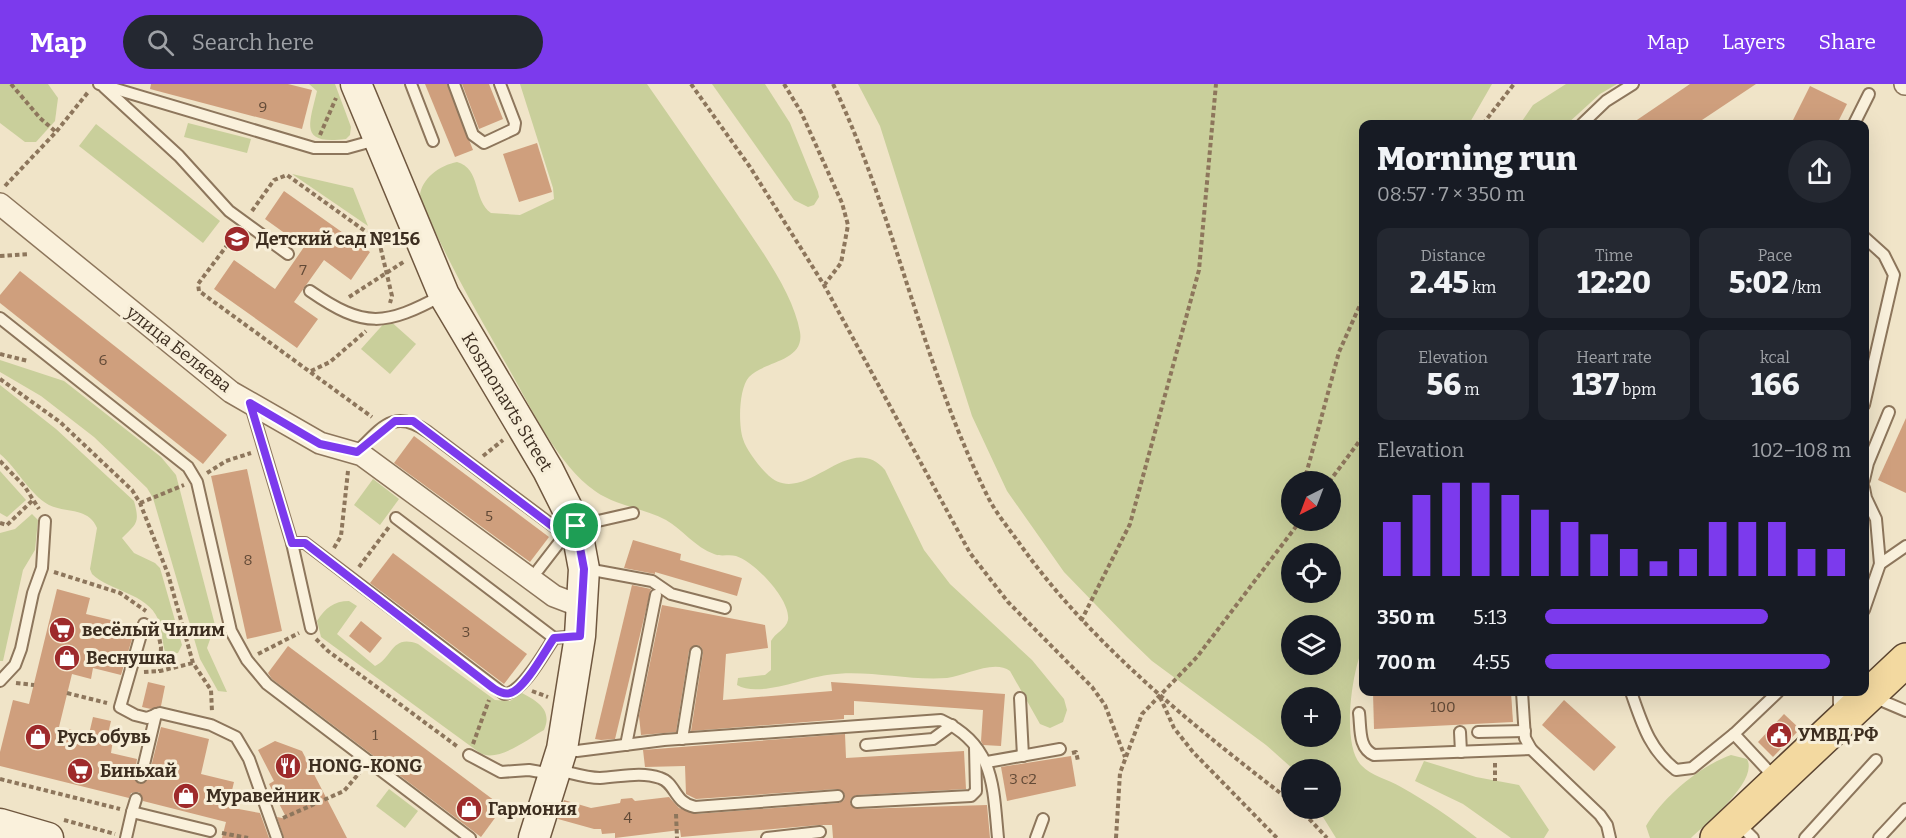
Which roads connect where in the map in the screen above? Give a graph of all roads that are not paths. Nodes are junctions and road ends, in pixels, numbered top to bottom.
1 (98, 84) edge
2 (356, 84) edge
3 (411, 84) edge
4 (453, 84) edge
5 (500, 84) edge
6 (1633, 84) edge
7 (1869, 94) dead end
8 (1586, 120) edge
9 (1856, 120) edge
10 (378, 140) junction
11 (433, 141) dead end
12 (0, 204) edge
13 (0, 218) edge
14 (28, 227) junction
15 (1869, 242) edge
16 (288, 254) dead end
17 (310, 291) dead end
18 (444, 295) junction
19 (0, 318) edge
20 (1869, 383) edge
21 (250, 403) junction
22 (1889, 412) dead end
23 (357, 452) junction
24 (1869, 461) edge
25 (1869, 504) edge
26 (633, 513) dead end
27 (396, 518) dead end
28 (45, 521) road end
29 (570, 530) junction
30 (292, 543) junction
31 (1906, 546) edge
32 (1880, 564) junction
33 (584, 569) junction
34 (538, 570) dead end
35 (656, 595) dead end
36 (1869, 596) edge
37 (583, 607) junction
38 (724, 608) dead end
39 (144, 624) dead end
40 (311, 628) road end
41 (567, 637) junction
42 (696, 652) dead end
43 (1906, 660) edge
44 (0, 681) edge
45 (1869, 684) edge
46 (1522, 696) edge
47 (1632, 696) edge
48 (1774, 696) edge
49 (1853, 696) edge
50 (1860, 696) edge
51 (1020, 698) dead end
52 (1906, 711) edge
53 (1359, 713) dead end
54 (156, 714) junction
55 (952, 725) junction
56 (1525, 730) junction
57 (1460, 732) dead end
58 (1478, 732) dead end
59 (1734, 734) junction
60 (682, 739) junction
61 (626, 745) junction
62 (866, 745) dead end
63 (975, 746) junction
64 (1060, 749) dead end
65 (1531, 749) junction
66 (1461, 752) junction
67 (469, 755) road end
68 (1023, 756) junction
69 (1876, 760) dead end
70 (987, 762) junction
71 (558, 765) junction
72 (141, 777) dead end
73 (1777, 780) junction
74 (837, 796) dead end
75 (136, 799) dead end
76 (857, 802) dead end
77 (1906, 809) edge
78 (132, 812) junction
79 (1043, 819) dead end
80 (0, 824) edge
81 (215, 832) road end
82 (820, 832) dead end
83 (1735, 832) edge
84 (540, 836) edge
85 (48, 838) edge
86 (126, 838) edge
87 (277, 838) edge
88 (470, 838) edge
89 (767, 838) edge
90 (998, 838) edge
91 (1036, 838) edge
92 (1610, 838) edge
93 (1805, 838) edge
94 (1879, 838) edge

1 - 10 lane
1 - 16 lane
2 - 10 main road, Kosmonavts Street
3 - 11 lane
4 - 5 lane
6 - 8 lane
7 - 9 lane
10 - 18 main road, Kosmonavts Street
12 - 14 street, улица Беляева
13 - 14 lane
14 - 21 street, улица Беляева
15 - 20 lane
17 - 18 lane
18 - 29 main road, Kosmonavts Street
19 - 88 lane
21 - 23 street, улица Беляева
21 - 30 lane
22 - 24 lane
23 - 29 lane
23 - 37 street, улица Беляева
25 - 32 lane
26 - 29 lane
27 - 41 lane
28 - 44 lane
29 - 33 main road, Kosmonavts Street
29 - 34 lane
30 - 40 lane
30 - 41 lane
31 - 32 lane
32 - 36 lane
33 - 37 main road, Kosmonavts Street
33 - 38 lane
35 - 61 lane
37 - 41 main road, Kosmonavts Street
39 - 54 lane
41 - 71 main road, Kosmonavts Street
42 - 60 lane
43 - 45 main road
46 - 56 lane
47 - 59 lane
48 - 59 lane
49 - 73 main road
50 - 52 lane
51 - 68 lane
53 - 66 lane
54 - 72 lane
54 - 87 lane
55 - 60 lane
55 - 62 lane
55 - 63 lane
56 - 58 lane
56 - 65 lane
57 - 66 lane
59 - 73 lane
60 - 61 lane
61 - 71 lane
63 - 70 lane
63 - 76 lane
64 - 68 lane
65 - 66 lane
65 - 92 lane
67 - 71 lane
68 - 70 lane
69 - 93 lane
70 - 90 lane
71 - 74 lane
71 - 84 main road, Kosmonavts Street
73 - 83 main road
75 - 78 lane
77 - 94 lane
78 - 81 lane
78 - 86 lane
79 - 91 lane
80 - 85 main road
82 - 89 lane

